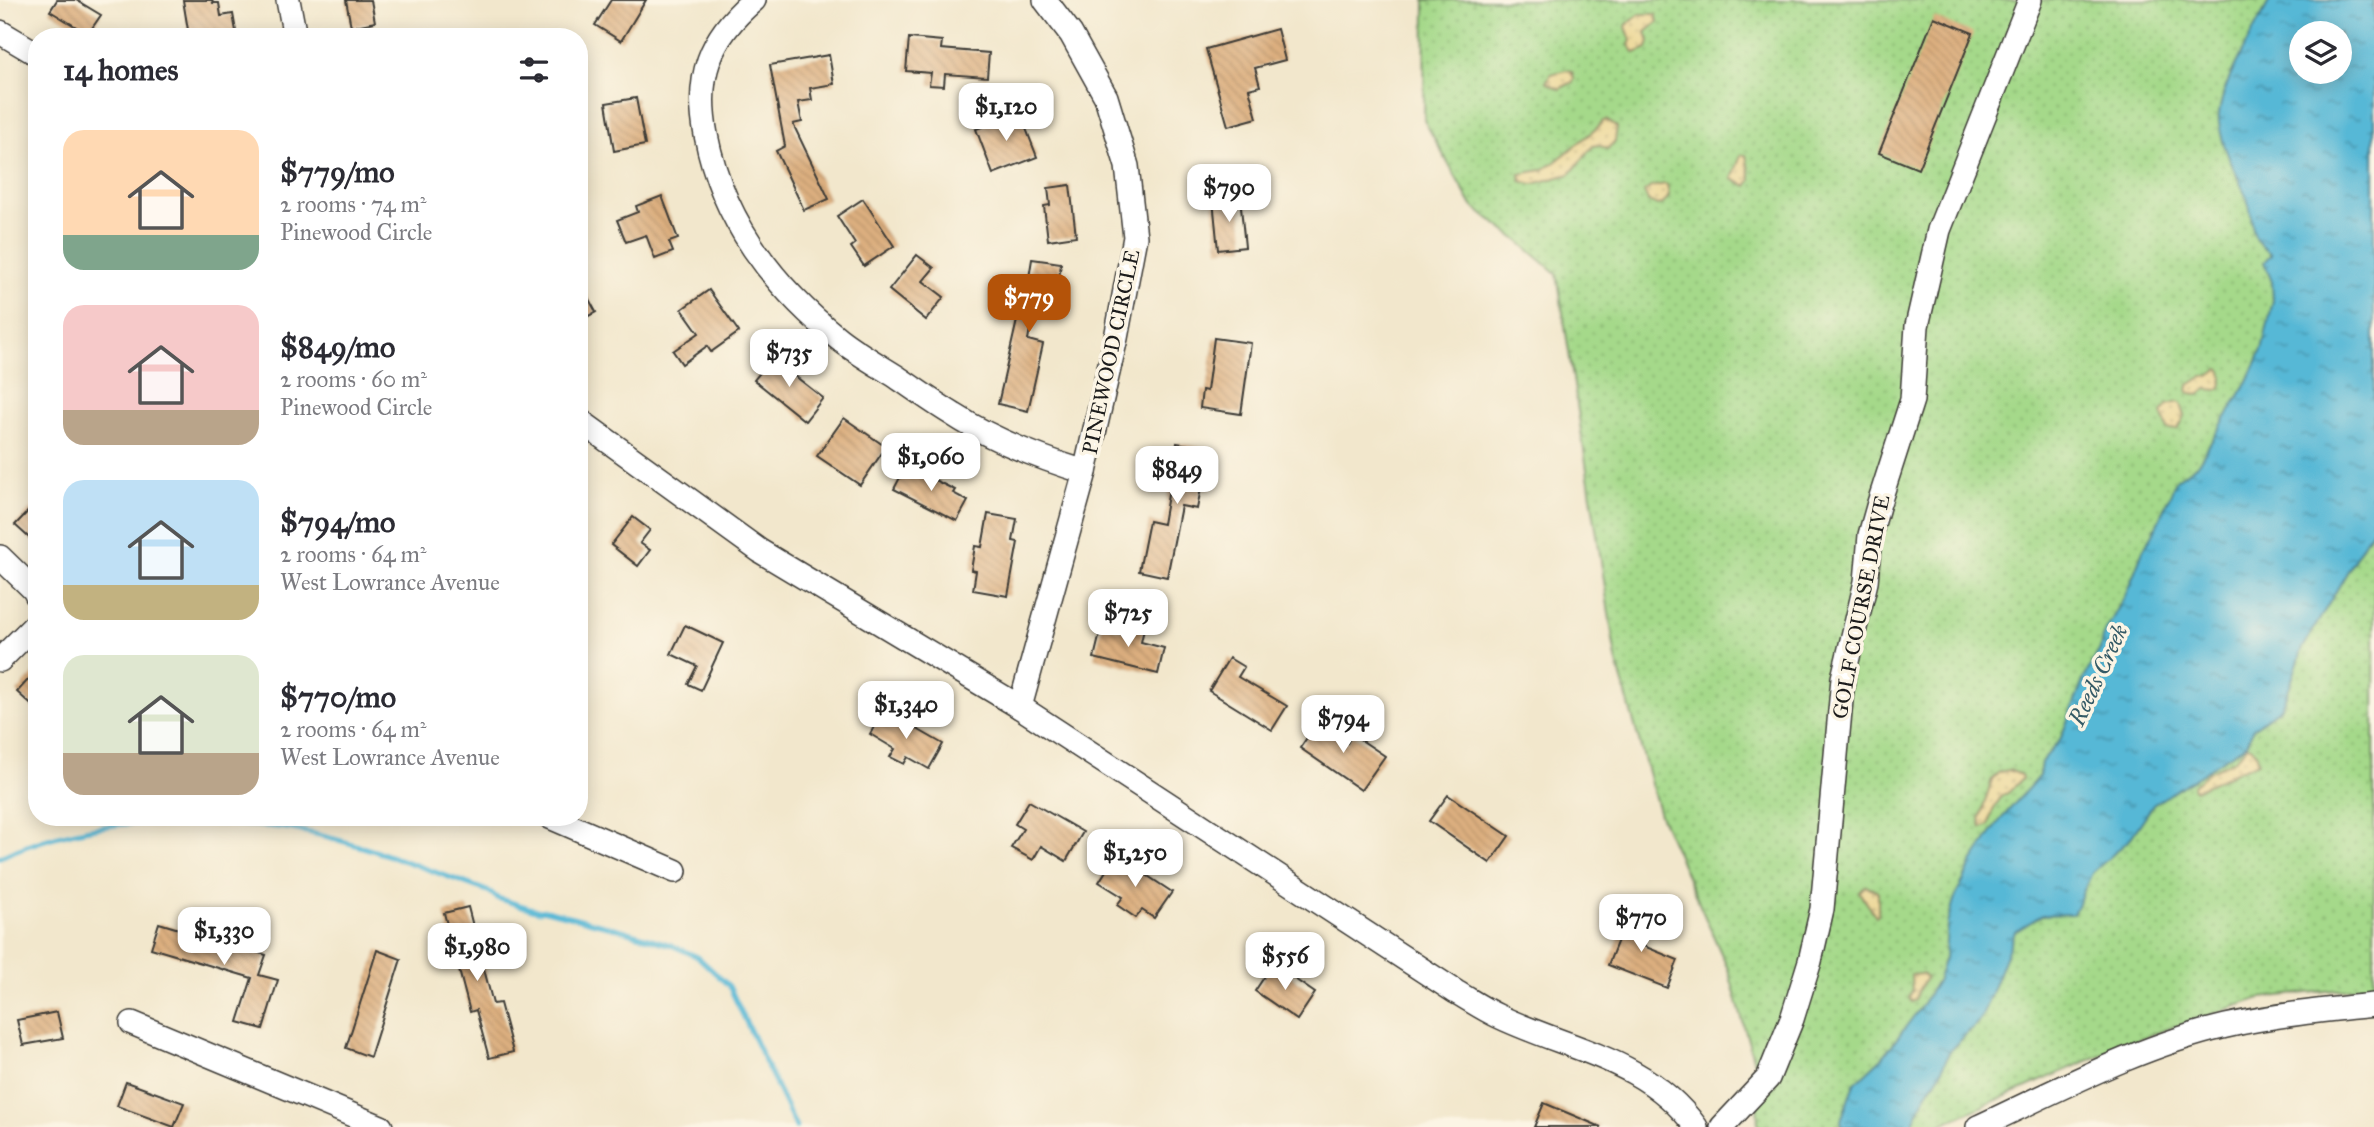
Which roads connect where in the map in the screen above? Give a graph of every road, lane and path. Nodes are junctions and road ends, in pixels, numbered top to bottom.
1 (288, 0) edge
2 (754, 0) edge
3 (1045, 0) edge
4 (2030, 0) edge
5 (293, 28) edge
6 (0, 32) edge
7 (28, 49) edge
8 (588, 426) edge
9 (1085, 472) junction
10 (0, 557) edge
11 (28, 586) edge
12 (28, 632) edge
13 (0, 660) edge
14 (1020, 707) junction
15 (571, 826) edge
16 (675, 871) dead end
17 (2374, 1005) edge
18 (132, 1024) dead end
19 (381, 1127) edge
20 (1696, 1127) edge
21 (1722, 1127) edge
22 (1978, 1127) edge

1 - 5 street
2 - 9 street, PINEWOOD CIRCLE
3 - 9 street, PINEWOOD CIRCLE
4 - 21 street, GOLF COURSE DRIVE
6 - 7 street
8 - 14 street
9 - 14 street, PINEWOOD CIRCLE
10 - 11 street
12 - 13 street
14 - 20 street
15 - 16 street
17 - 22 street
18 - 19 street

